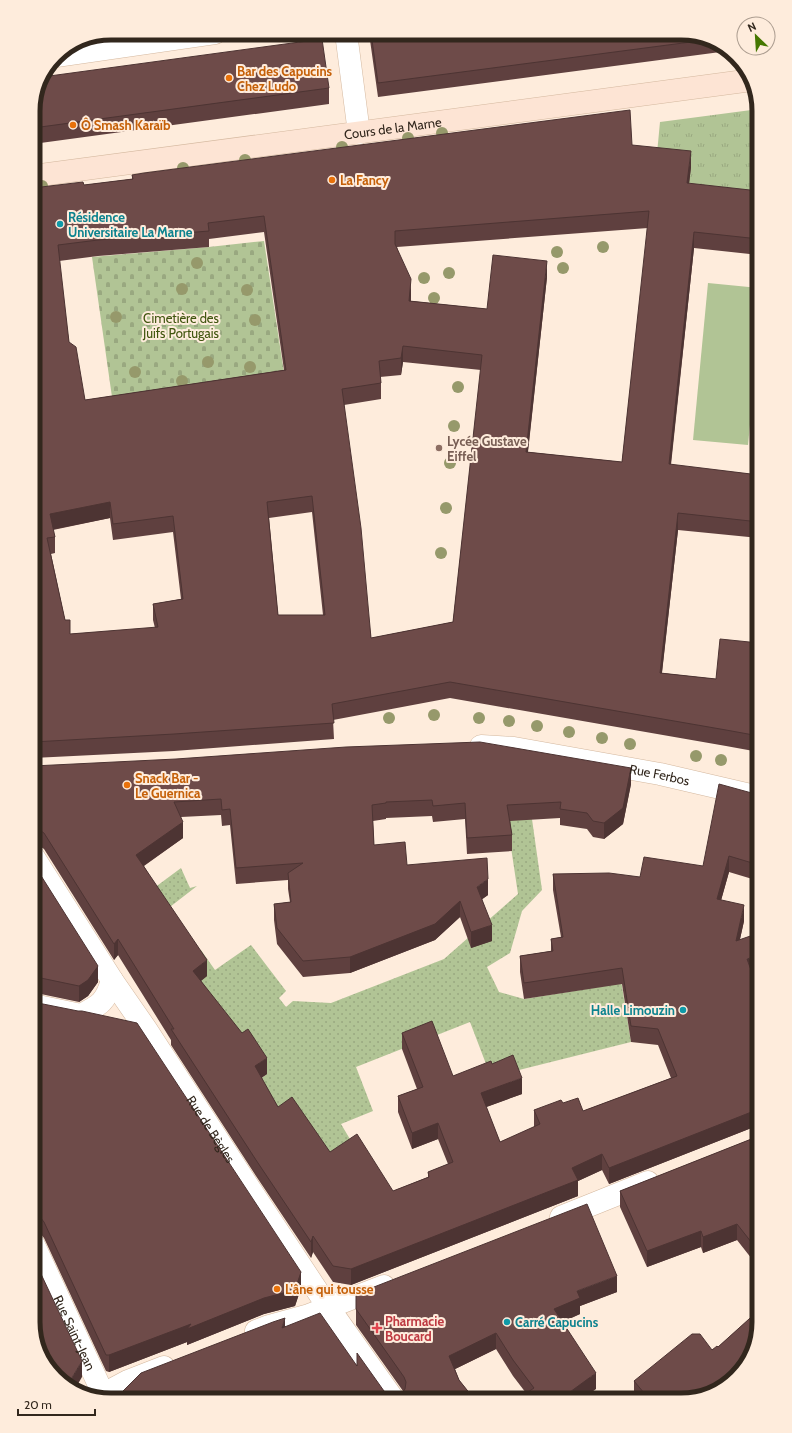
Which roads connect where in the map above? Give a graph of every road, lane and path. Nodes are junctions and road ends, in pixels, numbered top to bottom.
1 (167, 40) edge
2 (347, 40) edge
3 (69, 54) edge
4 (745, 81) edge
5 (359, 133) junction
6 (40, 175) edge
7 (460, 746) edge
8 (752, 795) edge
9 (40, 867) edge
10 (112, 980) junction
11 (40, 1006) edge
12 (663, 1177) edge
13 (544, 1223) edge
14 (40, 1259) edge
15 (405, 1277) edge
16 (328, 1307) junction
17 (239, 1338) edge
18 (180, 1361) edge
19 (101, 1392) edge
20 (109, 1393) edge
21 (389, 1393) edge

1 - 3 street
2 - 5 street
4 - 5 main road, Cours de la Marne
5 - 6 main road, Cours de la Marne
7 - 8 street, Rue Ferbos
9 - 10 street, Rue de Bègles
10 - 11 street
10 - 16 street, Rue de Bègles
12 - 13 street
14 - 19 street, Rue Saint-Jean
15 - 16 street
16 - 17 street
16 - 21 street, Rue de Bègles
18 - 20 street

